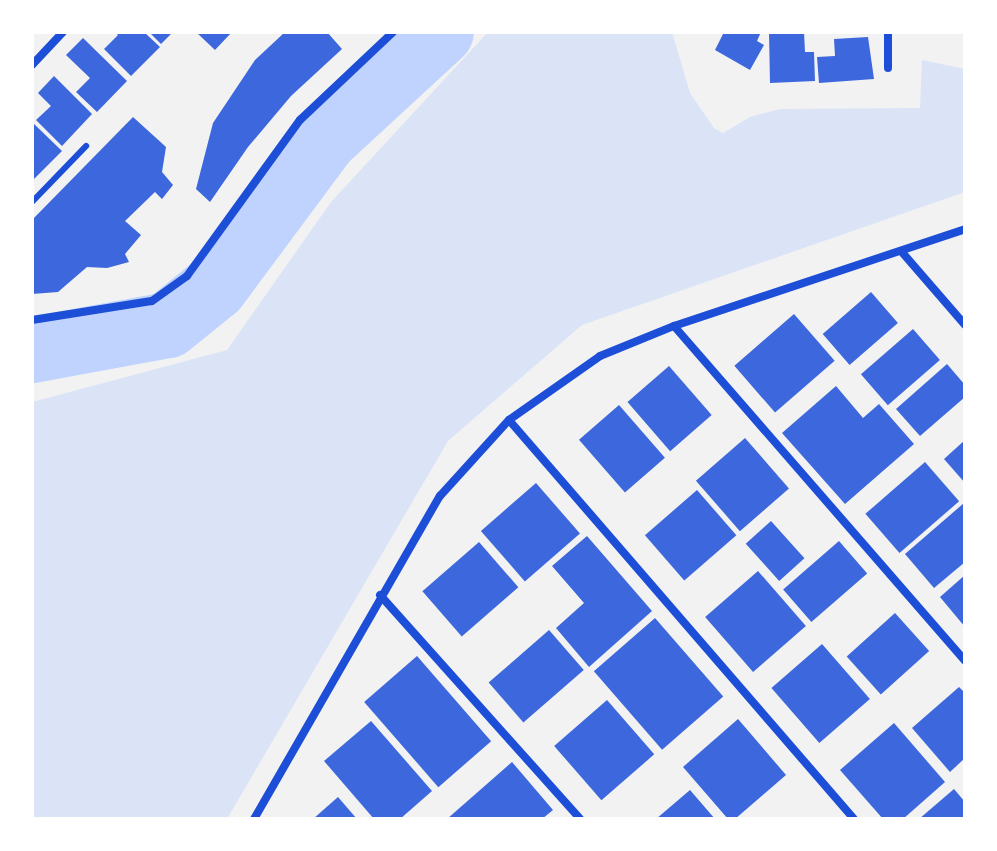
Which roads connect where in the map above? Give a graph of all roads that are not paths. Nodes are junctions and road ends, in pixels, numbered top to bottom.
1 (63, 32) edge
2 (393, 32) edge
3 (888, 32) edge
4 (32, 65) edge
5 (888, 68) dead end
6 (86, 146) dead end
7 (32, 202) edge
8 (965, 229) edge
9 (901, 251) junction
10 (32, 320) edge
11 (965, 325) edge
12 (674, 326) junction
13 (509, 420) junction
14 (380, 595) junction
15 (965, 661) edge
16 (254, 819) edge
17 (580, 819) edge
18 (854, 819) edge

1 - 4 street
2 - 10 street
3 - 5 street
6 - 7 lane
8 - 9 street
9 - 11 street
9 - 12 street
12 - 13 street
12 - 15 street
13 - 14 street
13 - 18 street
14 - 16 street
14 - 17 street

